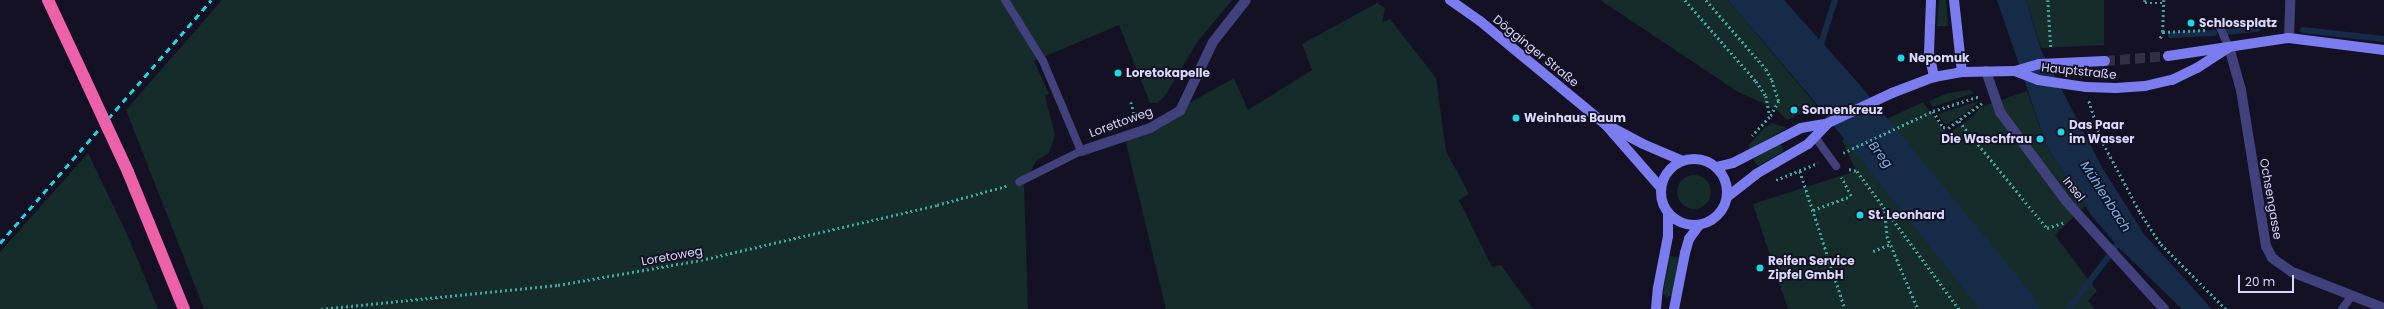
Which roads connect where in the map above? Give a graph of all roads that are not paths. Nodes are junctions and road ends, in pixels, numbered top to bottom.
1 (48, 0) edge
2 (1005, 0) edge
3 (1246, 0) edge
4 (1450, 0) edge
5 (1931, 0) edge
6 (1954, 0) edge
7 (2290, 0) edge
8 (2219, 25) road end
9 (2289, 38) junction
10 (2229, 47) junction
11 (2384, 50) edge
12 (2168, 56) tunnel mouth
13 (2106, 61) tunnel mouth
14 (1986, 71) junction
15 (2011, 71) junction
16 (1962, 72) junction
17 (1934, 77) junction
18 (1828, 123) junction
19 (1605, 124) junction
20 (1815, 137) junction
21 (1081, 151) junction
22 (1683, 160) junction
23 (1836, 166) road end
24 (1716, 167) junction
25 (1019, 182) road end
26 (1661, 188) junction
27 (1727, 197) junction
28 (1668, 213) junction
29 (1699, 225) junction
30 (2351, 297) junction
31 (2384, 308) edge
32 (184, 309) edge
33 (1656, 309) edge
34 (1674, 309) edge
35 (2164, 309) edge
36 (2342, 309) edge

1 - 32 highway, bridge
2 - 21 lane
3 - 21 street, Lorettoweg
4 - 19 main road, Dögginger Straße
5 - 17 main road
6 - 16 main road
7 - 9 street
8 - 10 lane
9 - 10 main road, Hauptstraße
9 - 11 main road, Hauptstraße
10 - 12 main road, Hauptstraße
10 - 15 main road, Hauptstraße
10 - 30 street, Ochsengasse
13 - 15 main road, Hauptstraße
14 - 15 main road, Hauptstraße
14 - 16 main road, Hauptstraße
14 - 35 street, Insel
16 - 17 main road, Hauptstraße
17 - 18 main road, Hauptstraße
18 - 20 main road
18 - 24 main road
19 - 22 main road, Dögginger Straße
19 - 26 main road, Dögginger Straße
20 - 23 lane
20 - 27 main road
21 - 25 lane, Lorettoweg
22 - 24 main road
22 - 26 main road
24 - 27 main road
26 - 28 main road
27 - 29 main road
28 - 29 main road
28 - 33 main road
29 - 34 main road
30 - 31 street, Ochsengasse
30 - 36 lane

